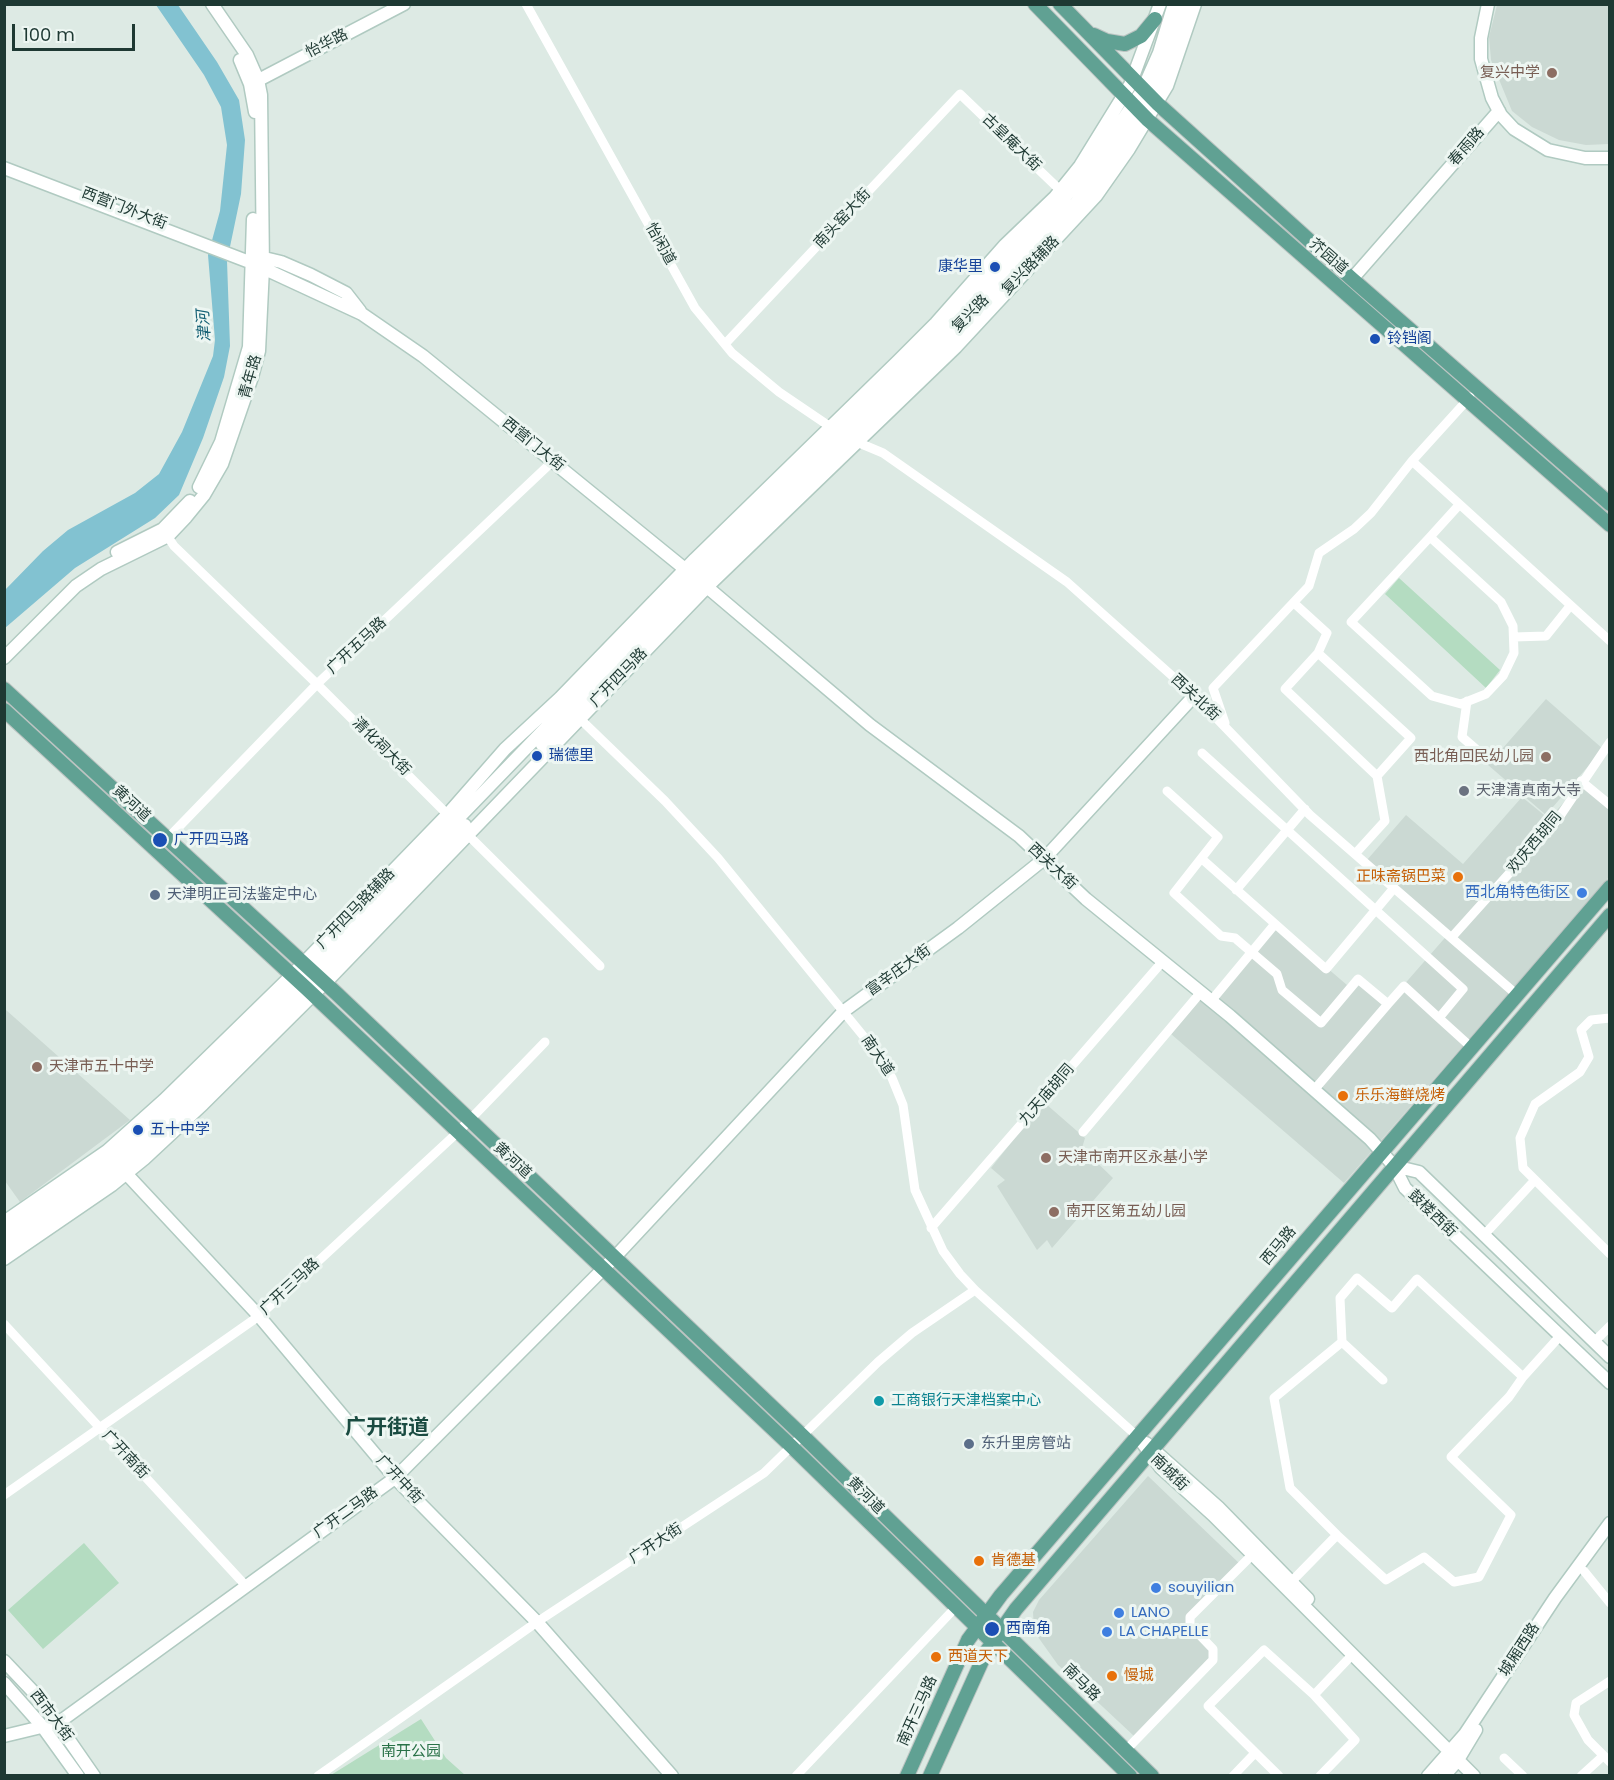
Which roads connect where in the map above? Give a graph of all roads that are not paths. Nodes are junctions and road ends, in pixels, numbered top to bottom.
1 (203, 4) edge
2 (212, 4) edge
3 (404, 4) edge
4 (526, 4) edge
5 (1035, 4) edge
6 (1060, 4) edge
7 (1160, 4) edge
8 (1174, 4) edge
9 (1185, 4) edge
10 (1194, 4) edge
11 (1488, 4) edge
12 (1155, 19) junction
13 (1081, 27) junction
14 (254, 82) junction
15 (1146, 92) junction
16 (960, 94) joint
17 (1136, 108) junction
18 (1499, 111) junction
19 (1610, 158) edge
20 (4, 162) edge
21 (4, 168) edge
22 (1061, 191) junction
23 (1096, 196) junction
24 (1068, 212) junction
25 (204, 243) junction
26 (253, 260) junction
27 (1352, 279) junction
28 (725, 344) junction
29 (1478, 389) junction
30 (1467, 400) junction
31 (843, 435) junction
32 (553, 461) junction
33 (1412, 461) junction
34 (1610, 504) edge
35 (1460, 505) junction
36 (1610, 525) edge
37 (165, 533) junction
38 (1430, 537) junction
39 (696, 579) junction
40 (1294, 603) junction
41 (1570, 606) junction
42 (1514, 637) junction
43 (1610, 641) edge
44 (4, 646) edge
45 (1318, 653) junction
46 (4, 658) edge
47 (317, 684) junction
48 (4, 689) edge
49 (1194, 696) junction
50 (1467, 701) junction
51 (570, 709) junction
52 (4, 710) edge
53 (1226, 728) junction
54 (1610, 742) edge
55 (1202, 753) dead end
56 (1485, 757) dead end
57 (1377, 776) junction
58 (1581, 781) junction
59 (1167, 791) dead end
60 (1610, 805) edge
61 (1305, 809) junction
62 (457, 825) junction
63 (1286, 831) junction
64 (168, 838) junction
65 (1356, 854) junction
66 (1044, 859) junction
67 (1202, 860) junction
68 (1610, 887) edge
69 (1394, 888) junction
70 (1236, 890) junction
71 (1375, 911) junction
72 (1610, 915) edge
73 (1275, 924) junction
74 (1452, 937) junction
75 (1251, 951) junction
76 (1163, 962) junction
77 (600, 966) dead end
78 (314, 972) junction
79 (302, 985) junction
80 (1516, 994) junction
81 (1206, 996) junction
82 (1388, 1004) junction
83 (843, 1011) junction
84 (1439, 1018) junction
85 (1610, 1018) edge
86 (545, 1042) dead end
87 (1471, 1047) junction
88 (1314, 1090) junction
89 (469, 1121) junction
90 (458, 1132) junction
91 (1083, 1132) dead end
92 (1380, 1151) junction
93 (117, 1162) junction
94 (1394, 1166) junction
95 (1534, 1181) junction
96 (4, 1222) edge
97 (931, 1228) junction
98 (4, 1233) edge
99 (1484, 1235) junction
100 (4, 1246) edge
101 (1610, 1254) edge
102 (615, 1257) junction
103 (4, 1259) edge
104 (602, 1269) junction
105 (975, 1290) junction
106 (259, 1316) junction
107 (4, 1324) edge
108 (1610, 1326) edge
109 (1560, 1336) junction
110 (1342, 1342) junction
111 (1594, 1342) junction
112 (1610, 1357) edge
113 (1523, 1377) junction
114 (1383, 1380) dead end
115 (1610, 1383) edge
116 (99, 1427) junction
117 (803, 1436) junction
118 (1138, 1437) junction
119 (791, 1446) junction
120 (1151, 1451) junction
121 (395, 1478) junction
122 (4, 1495) edge
123 (1610, 1523) edge
124 (1337, 1535) junction
125 (1610, 1535) edge
126 (1252, 1555) junction
127 (1584, 1571) junction
128 (1291, 1582) junction
129 (246, 1586) junction
130 (1610, 1603) edge
131 (955, 1608) junction
132 (987, 1613) junction
133 (537, 1622) junction
134 (976, 1628) junction
135 (1002, 1628) junction
136 (992, 1642) junction
137 (1352, 1655) junction
138 (4, 1660) edge
139 (1610, 1681) edge
140 (4, 1683) edge
141 (1314, 1695) junction
142 (58, 1723) junction
143 (42, 1726) junction
144 (4, 1736) edge
145 (1126, 1750) junction
146 (1255, 1753) junction
147 (1455, 1753) junction
148 (1504, 1758) dead end
149 (1606, 1759) edge
150 (1325, 1774) edge
151 (78, 1776) edge
152 (94, 1776) edge
153 (318, 1776) edge
154 (672, 1776) edge
155 (796, 1776) edge
156 (907, 1776) edge
157 (930, 1776) edge
158 (1130, 1776) edge
159 (1152, 1776) edge
160 (1233, 1776) edge
161 (1279, 1776) edge
162 (1428, 1776) edge
163 (1444, 1776) edge
164 (1474, 1776) edge
165 (1523, 1776) edge
166 (1581, 1776) edge

1 - 14 street, 青年路
2 - 14 street, 青年路
3 - 14 street, 怡华路
4 - 28 street, 怡闲道
5 - 17 main road, 芥园道
6 - 13 main road, 芥园道
7 - 12 street, 复兴路辅路
8 - 15 street, 复兴路
9 - 15 street, 复兴路
10 - 15 street, 复兴路辅路
11 - 18 street
12 - 13 main road
12 - 15 street, 复兴路辅路
13 - 15 main road, 芥园道
14 - 26 street, 青年路
15 - 17 street, 复兴路
15 - 17 street, 复兴路辅路
15 - 27 main road, 芥园道
16 - 22 street, 古皇庵大街
16 - 28 street, 南头窑大街
17 - 22 street, 复兴路辅路
17 - 23 street, 复兴路辅路
17 - 24 street, 复兴路
17 - 30 main road, 芥园道
17 - 31 street, 复兴路
18 - 19 street
18 - 27 street, 春雨路
20 - 25 street, 西营门外大街
21 - 25 street, 西营门外大街
22 - 31 street, 复兴路辅路
23 - 24 street
23 - 31 street, 复兴路辅路
24 - 31 street, 复兴路
25 - 26 street, 西营门外大街
26 - 32 street, 西营门大街
26 - 37 street, 青年路
27 - 29 main road, 芥园道
28 - 31 street, 怡闲道
29 - 30 street
29 - 34 main road, 芥园道
30 - 33 street
30 - 36 main road, 芥园道
31 - 39 street, 复兴路辅路
31 - 39 street, 复兴路辅路
31 - 39 street, 复兴路
31 - 49 street, 西关北街
32 - 39 street, 西营门大街
32 - 47 street, 广开五马路
33 - 35 street
33 - 40 street
35 - 38 street
35 - 41 street
37 - 44 street, 青年路
37 - 46 street, 青年路
37 - 47 street, 清化祠大街
38 - 42 street
38 - 50 street
39 - 51 street, 广开四马路
39 - 51 street
39 - 66 street, 西关大街
40 - 45 street
40 - 53 street
41 - 42 street
41 - 43 street
42 - 50 street
45 - 57 street
45 - 57 street
47 - 62 street, 清化祠大街
47 - 64 street, 广开五马路
48 - 64 main road, 黄河道
49 - 53 street, 西关北街
49 - 66 street, 富辛庄大街
50 - 56 street
51 - 62 street, 广开四马路
51 - 62 street
51 - 83 street, 南大道
52 - 79 main road, 黄河道
53 - 61 street, 西关北街
54 - 58 street, 欢庆西胡同
55 - 63 street
57 - 65 street
58 - 60 street
58 - 74 street, 欢庆西胡同
59 - 67 street
61 - 63 street
61 - 65 street, 西关北街
62 - 77 street, 清化祠大街
62 - 78 street, 广开四马路
62 - 78 street, 广开四马路
63 - 70 street
63 - 71 street
64 - 78 main road, 黄河道
65 - 69 street, 西关北街
66 - 76 street, 西关大街
66 - 83 street, 富辛庄大街
67 - 70 street
67 - 75 street
68 - 80 main road, 西马路
69 - 71 street
69 - 74 street, 西关北街
70 - 73 street
71 - 73 street
71 - 84 street
72 - 94 main road
73 - 75 street
74 - 80 street, 西关北街
75 - 81 street
75 - 82 street
76 - 81 street, 西关大街
76 - 97 street, 九天庙胡同
78 - 79 street, 广开四马路
78 - 79 street, 广开四马路
78 - 89 main road, 黄河道
79 - 90 main road, 黄河道
79 - 93 street, 广开四马路
79 - 93 street, 广开四马路
80 - 87 main road, 西马路
81 - 88 street, 西关大街
81 - 91 street
82 - 84 street
82 - 88 street
83 - 97 street, 南大道
83 - 102 street, 富辛庄大街
84 - 87 street
85 - 95 street
86 - 89 street, 广开三马路
87 - 92 main road, 西马路
88 - 92 street, 西关大街
89 - 90 street, 广开三马路
89 - 102 main road, 黄河道
90 - 104 main road, 黄河道
90 - 106 street, 广开三马路
92 - 94 street, 西关大街
92 - 118 main road, 西马路
93 - 96 street
93 - 98 street, 广开四马路
93 - 100 street, 广开四马路
93 - 103 street, 广开四马路
93 - 106 street, 广开中街
94 - 99 street, 鼓楼西街
94 - 109 street, 鼓楼西街
94 - 120 main road
95 - 99 street
95 - 101 street
97 - 105 street, 南大道
99 - 111 street, 鼓楼西街
102 - 104 street, 广开二马路
102 - 117 main road, 黄河道
104 - 119 main road, 黄河道
104 - 121 street, 广开二马路
105 - 117 street, 广开大街
105 - 118 street, 南大道
106 - 116 street, 广开三马路
106 - 121 street, 广开中街
107 - 116 street, 广开南街
108 - 111 street
109 - 113 street
109 - 115 street, 鼓楼西街
110 - 113 street
110 - 114 street
110 - 124 street
111 - 112 street, 鼓楼西街
113 - 124 street
116 - 122 street, 广开三马路
116 - 129 street, 广开南街
117 - 119 street, 广开大街
117 - 132 main road, 黄河道
118 - 120 street, 南城街
118 - 132 main road, 西马路
119 - 131 main road, 黄河道
119 - 133 street, 广开大街
120 - 126 street, 南城街
120 - 128 street, 南城街
120 - 135 main road
121 - 129 street, 广开二马路
121 - 133 street, 广开中街
123 - 147 street, 城厢西路
124 - 128 street
125 - 127 street, 城厢西路
126 - 137 street, 南城街
126 - 145 street
127 - 130 street
127 - 147 street, 城厢西路
128 - 147 street, 南城街
129 - 142 street, 广开二马路
131 - 134 main road, 黄河道
131 - 155 street
132 - 134 main road, 西马路
132 - 135 main road, 南马路
133 - 153 street, 广开大街
133 - 154 street, 广开中街
134 - 136 main road, 黄河道
134 - 156 main road, 南开三马路
135 - 136 main road
135 - 145 main road, 南马路
136 - 157 main road
136 - 158 main road
137 - 141 street
137 - 147 street, 南城街
138 - 142 street, 西市大街
139 - 149 street
140 - 143 street, 西市大街
141 - 146 street
141 - 150 street
142 - 143 street, 广开二马路
142 - 152 street, 西市大街
143 - 144 street, 广开二马路
143 - 151 street, 西市大街
145 - 159 main road, 南马路
146 - 160 street
146 - 161 street
147 - 162 street, 城厢西路
147 - 163 street, 城厢西路
147 - 164 street, 南城街
148 - 165 street
149 - 166 street

